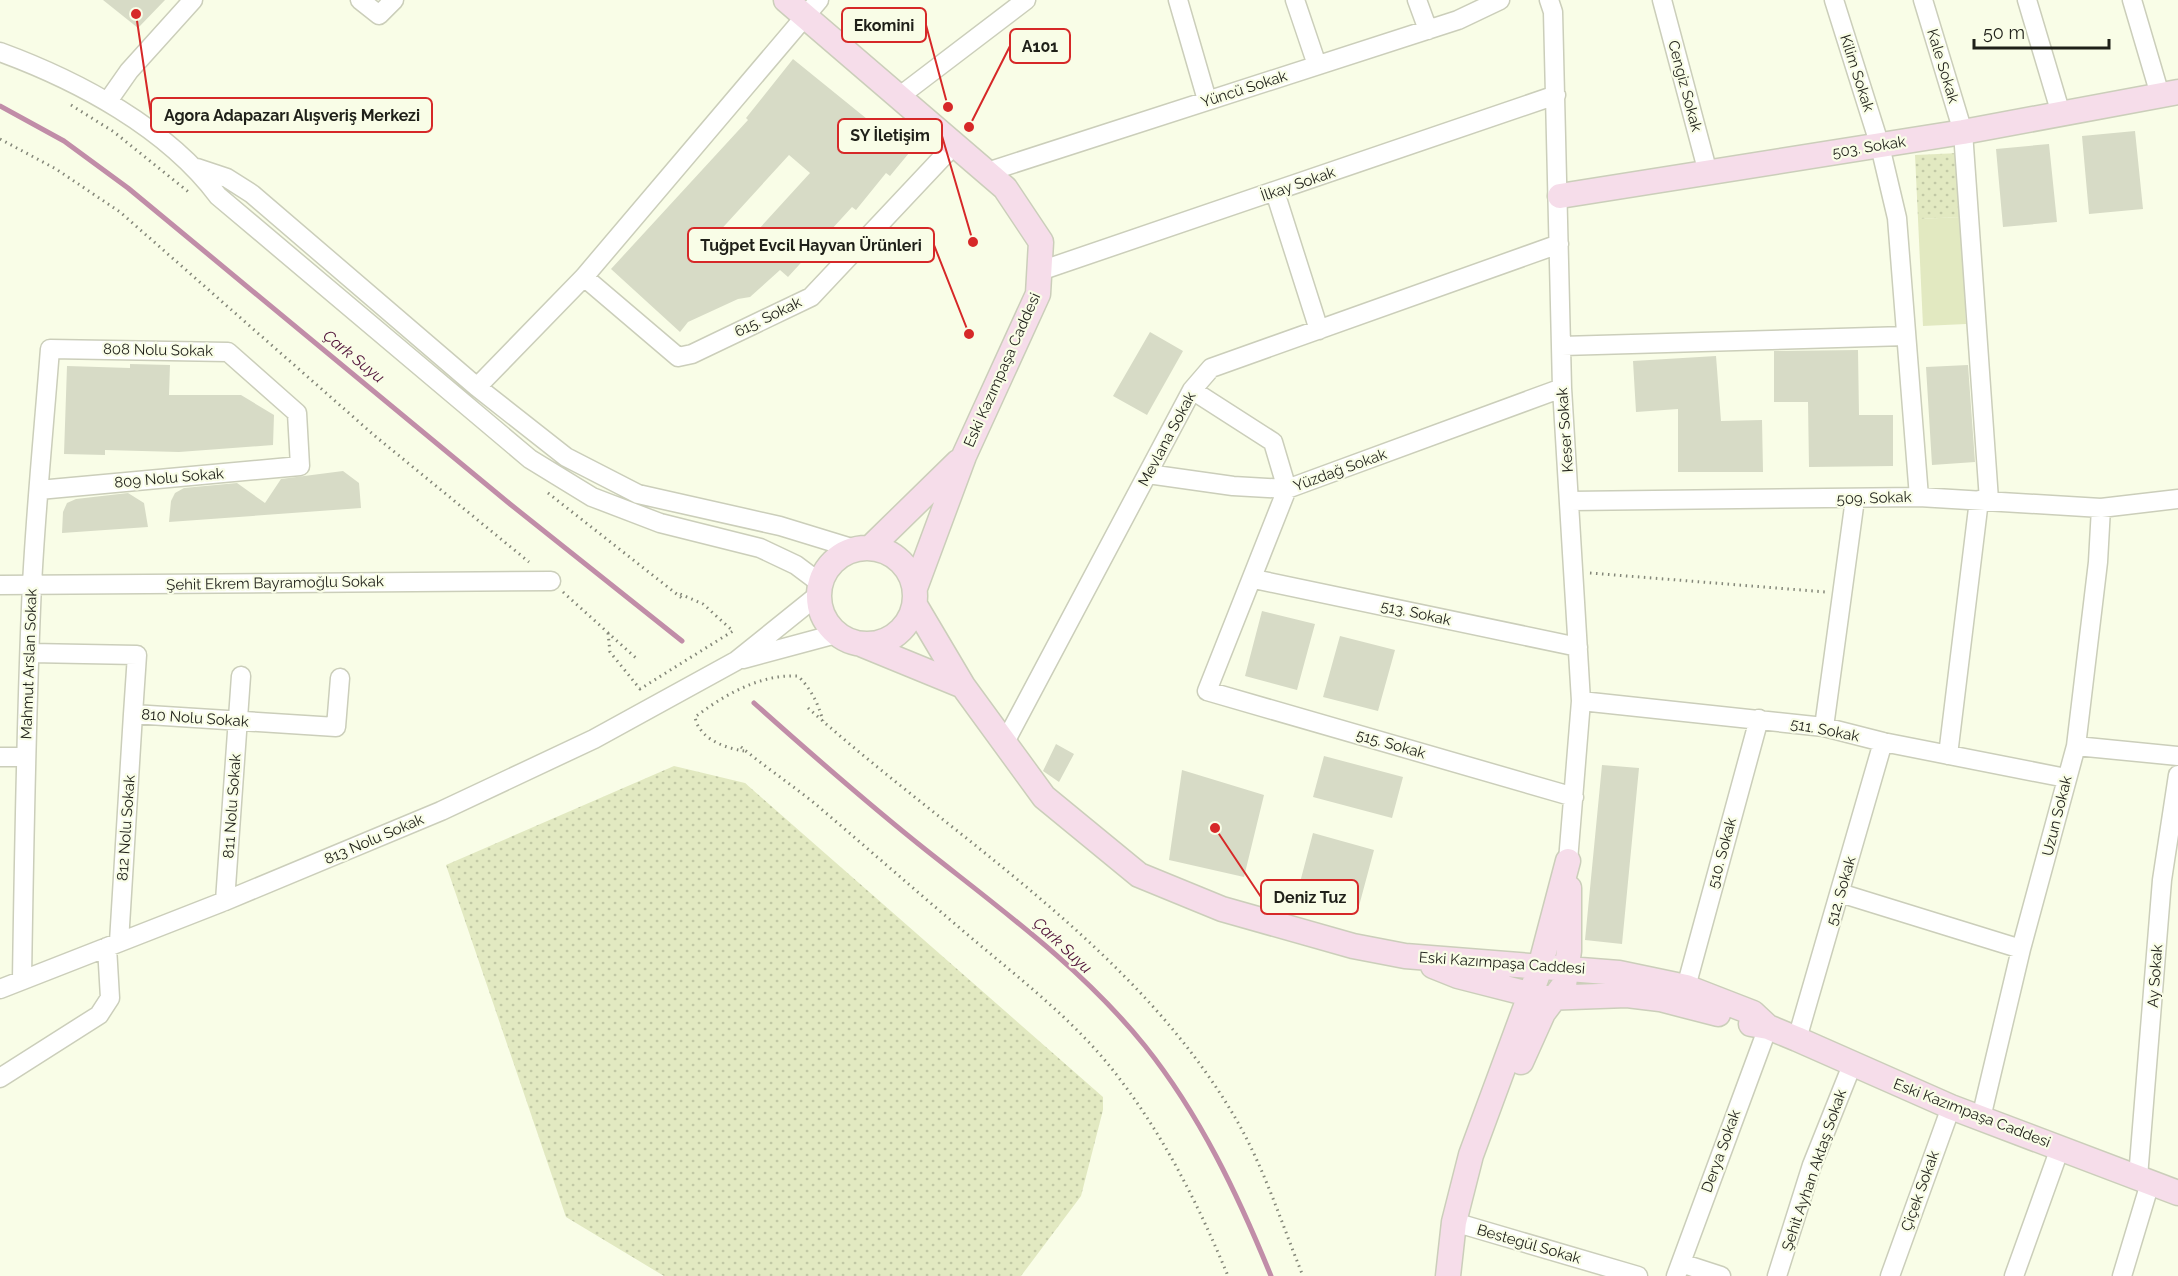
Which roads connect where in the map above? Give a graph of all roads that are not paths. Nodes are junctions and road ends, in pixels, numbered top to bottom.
1 (193, 0) edge
2 (360, 0) edge
3 (394, 0) edge
4 (786, 0) edge
5 (1026, 0) edge
6 (1178, 0) edge
7 (1296, 0) edge
8 (1417, 0) edge
9 (1500, 0) edge
10 (1549, 0) edge
11 (1662, 0) edge
12 (1834, 0) edge
13 (1923, 0) edge
14 (2027, 0) edge
15 (2132, 0) edge
16 (812, 8) edge
17 (1428, 30) junction
18 (0, 52) edge
19 (1317, 65) junction
20 (2169, 93) edge
21 (1556, 95) junction
22 (900, 96) junction
23 (1208, 100) junction
24 (108, 101) junction
25 (2061, 114) junction
26 (1963, 132) junction
27 (955, 144) junction
28 (1880, 146) junction
29 (197, 168) junction
30 (987, 172) junction
31 (1708, 173) junction
32 (1275, 192) junction
33 (1560, 196) junction
34 (1559, 244) junction
35 (1040, 271) junction
36 (584, 277) junction
37 (1319, 330) junction
38 (1906, 336) junction
39 (1562, 346) junction
40 (50, 349) joint
41 (477, 387) junction
42 (1562, 388) junction
43 (1192, 390) junction
44 (964, 456) junction
45 (300, 466) joint
46 (1148, 474) junction
47 (1287, 489) junction
48 (39, 490) junction
49 (1918, 497) junction
50 (1855, 499) junction
51 (2178, 499) edge
52 (1984, 500) junction
53 (1570, 501) junction
54 (2101, 508) junction
55 (862, 548) junction
56 (1254, 579) junction
57 (551, 581) road end
58 (0, 585) edge
59 (32, 585) junction
60 (819, 589) junction
61 (915, 597) junction
62 (836, 634) junction
63 (863, 645) junction
64 (1578, 647) junction
65 (31, 653) junction
66 (736, 661) junction
67 (241, 676) dead end
68 (340, 678) dead end
69 (963, 686) junction
70 (1208, 691) joint
71 (1581, 701) junction
72 (133, 714) junction
73 (1759, 719) junction
74 (238, 721) junction
75 (1824, 727) junction
76 (1883, 742) junction
77 (1004, 744) junction
78 (2076, 746) junction
79 (1948, 755) junction
80 (2178, 756) edge
81 (0, 757) edge
82 (25, 757) junction
83 (2178, 775) edge
84 (2066, 778) junction
85 (1574, 797) junction
86 (1568, 861) junction
87 (1840, 893) junction
88 (225, 901) junction
89 (113, 944) junction
90 (2021, 949) junction
91 (1405, 956) junction
92 (1540, 965) junction
93 (1568, 968) junction
94 (22, 980) junction
95 (1686, 987) junction
96 (0, 989) edge
97 (1530, 994) junction
98 (1557, 998) junction
99 (1768, 1027) junction
100 (1797, 1039) junction
101 (1852, 1065) junction
102 (0, 1078) edge
103 (1951, 1107) junction
104 (1981, 1118) junction
105 (2060, 1148) junction
106 (2144, 1180) junction
107 (2178, 1193) edge
108 (1463, 1196) junction
109 (1454, 1222) junction
110 (1678, 1270) edge
111 (1448, 1276) edge
112 (1638, 1276) edge
113 (1721, 1276) edge
114 (1777, 1276) edge
115 (1890, 1276) edge
116 (2014, 1276) edge
117 (2122, 1276) edge

1 - 24 street
2 - 3 street
4 - 16 street, Eski Kazımpaşa Caddesi
5 - 22 street
6 - 23 street
7 - 19 street
8 - 17 street
9 - 17 street, Yüncü Sokak
10 - 21 street, Keser Sokak
11 - 31 street, Cengiz Sokak
12 - 28 street, Kilim Sokak
13 - 26 street, Kale Sokak
14 - 25 street
15 - 20 street
16 - 22 street, Eski Kazımpaşa Caddesi
16 - 36 street
17 - 19 street, Yüncü Sokak
18 - 24 street
19 - 23 street, Yüncü Sokak
20 - 25 street, 503. Sokak
21 - 32 street, İlkay Sokak
21 - 33 street, Keser Sokak
22 - 27 street, Eski Kazımpaşa Caddesi
23 - 30 street, Yüncü Sokak
24 - 29 street
25 - 26 street, 503. Sokak
26 - 28 street, 503. Sokak
26 - 52 street, Kale Sokak
27 - 30 street, Eski Kazımpaşa Caddesi
27 - 36 street, 615. Sokak
28 - 31 street, 503. Sokak
28 - 38 street, Kilim Sokak
29 - 41 street
29 - 60 street
30 - 35 street, Eski Kazımpaşa Caddesi
31 - 33 street, 503. Sokak
32 - 35 street, İlkay Sokak
32 - 37 street
33 - 34 street, Keser Sokak
34 - 37 street, Mevlana Sokak
34 - 39 street, Keser Sokak
35 - 44 street, Eski Kazımpaşa Caddesi
36 - 41 street
37 - 43 street, Mevlana Sokak
38 - 39 street
38 - 49 street, Kilim Sokak
39 - 42 street, Keser Sokak
40 - 45 street, 808 Nolu Sokak
40 - 48 street, Mahmut Arslan Sokak
41 - 55 street
42 - 47 street, Yüzdağ Sokak
42 - 53 street, Keser Sokak
43 - 46 street, Mevlana Sokak
43 - 47 street
44 - 55 street, Eski Kazımpaşa Caddesi
44 - 61 street, Eski Kazımpaşa Caddesi
45 - 48 street, 809 Nolu Sokak
46 - 47 street
46 - 77 street, Mevlana Sokak
47 - 56 street, Yüzdağ Sokak
48 - 59 street, Mahmut Arslan Sokak
49 - 50 street, 509. Sokak
49 - 52 street, 509. Sokak
50 - 53 street, 509. Sokak
50 - 75 street
51 - 54 street, 509. Sokak
52 - 54 street, 509. Sokak
52 - 79 street
53 - 64 street, Keser Sokak
54 - 78 street, Uzun Sokak
55 - 60 street
55 - 61 street
56 - 64 street, 513. Sokak
56 - 70 street, Yüzdağ Sokak
57 - 59 street, Şehit Ekrem Bayramoğlu Sokak
58 - 59 street, Şehit Ekrem Bayramoğlu Sokak
59 - 65 street, Mahmut Arslan Sokak
60 - 62 street
60 - 66 street
61 - 63 street
61 - 69 street, Eski Kazımpaşa Caddesi
62 - 63 street
62 - 66 street
63 - 69 street
64 - 71 street, Keser Sokak
65 - 72 street, 810 Nolu Sokak
65 - 82 street, Mahmut Arslan Sokak
66 - 88 street, 813 Nolu Sokak
67 - 74 street, 811 Nolu Sokak
68 - 74 street, 810 Nolu Sokak
69 - 77 street, Eski Kazımpaşa Caddesi
70 - 85 street, 515. Sokak
71 - 73 street, 511. Sokak
71 - 85 street, Keser Sokak
72 - 74 street, 810 Nolu Sokak
72 - 89 street, 812 Nolu Sokak
73 - 75 street, 511. Sokak
73 - 95 street, 510. Sokak
74 - 88 street, 811 Nolu Sokak
75 - 76 street, 511. Sokak
76 - 79 street, 511. Sokak
76 - 87 street, 512. Sokak
77 - 91 street, Eski Kazımpaşa Caddesi
78 - 80 street
78 - 84 street, Uzun Sokak
79 - 84 street, 511. Sokak
81 - 82 street
82 - 94 street, Mahmut Arslan Sokak
83 - 106 street, Ay Sokak
84 - 90 street, Uzun Sokak
85 - 86 street, Keser Sokak
86 - 92 street
86 - 93 street
87 - 90 street
87 - 100 street, 512. Sokak
88 - 89 street, 813 Nolu Sokak
89 - 94 street, 813 Nolu Sokak
89 - 102 street, 812 Nolu Sokak
90 - 104 street, Uzun Sokak
91 - 92 street, Eski Kazımpaşa Caddesi
91 - 97 street, Eski Kazımpaşa Caddesi
92 - 93 street, Eski Kazımpaşa Caddesi
92 - 97 street
93 - 95 street, Eski Kazımpaşa Caddesi
93 - 98 street
94 - 96 street, 813 Nolu Sokak
95 - 99 street, Eski Kazımpaşa Caddesi
97 - 98 street, Eski Kazımpaşa Caddesi
97 - 108 street
98 - 99 street, Eski Kazımpaşa Caddesi
98 - 108 street
99 - 100 street, Eski Kazımpaşa Caddesi
99 - 110 street, Derya Sokak
100 - 101 street, Eski Kazımpaşa Caddesi
101 - 103 street, Eski Kazımpaşa Caddesi
101 - 114 street, Şehit Ayhan Aktaş Sokak
103 - 104 street, Eski Kazımpaşa Caddesi
103 - 115 street, Çiçek Sokak
104 - 105 street, Eski Kazımpaşa Caddesi
105 - 106 street, Eski Kazımpaşa Caddesi
105 - 116 street
106 - 107 street, Eski Kazımpaşa Caddesi
106 - 117 street, Ay Sokak
108 - 109 street
109 - 111 street
109 - 112 street, Bestegül Sokak
110 - 113 street

